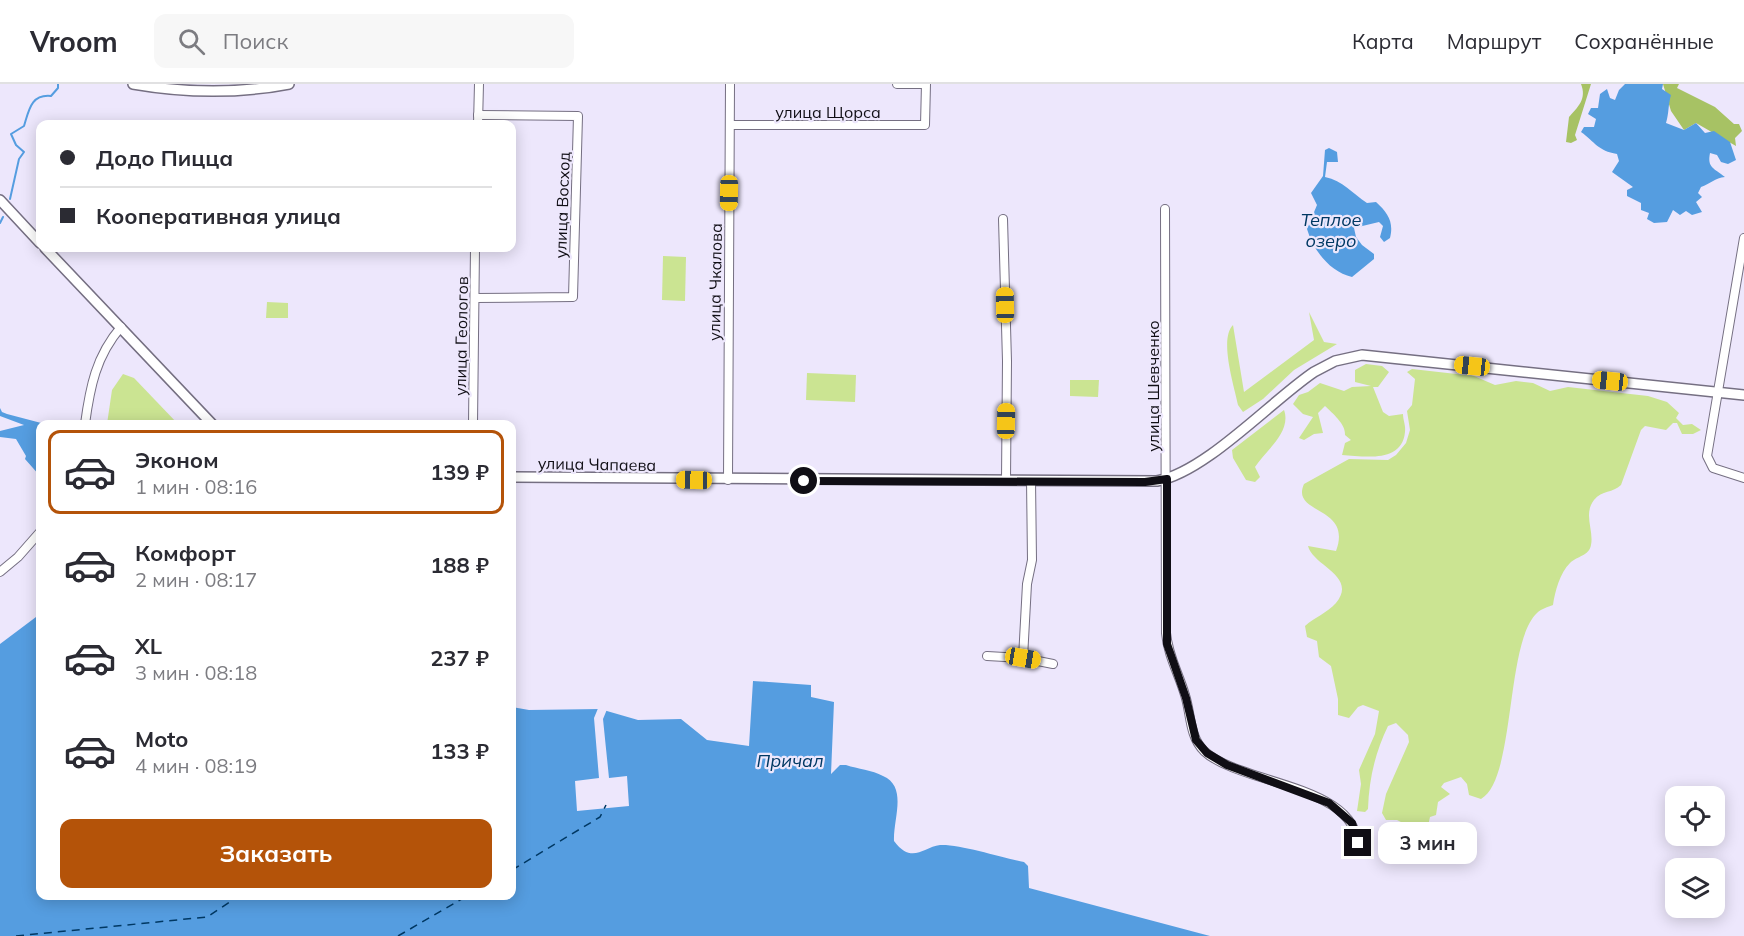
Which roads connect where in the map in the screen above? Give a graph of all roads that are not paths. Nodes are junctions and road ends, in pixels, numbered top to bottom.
1 (133, 84) edge
2 (289, 84) edge
3 (479, 84) edge
4 (730, 84) edge
5 (897, 84) edge
6 (478, 115) junction
7 (478, 120) edge
8 (730, 125) junction
9 (0, 200) edge
10 (1165, 209) dead end
11 (1003, 219) dead end
12 (1744, 238) edge
13 (36, 239) edge
14 (49, 252) edge
15 (475, 252) edge
16 (475, 298) junction
17 (121, 327) junction
18 (1719, 393) junction
19 (1744, 395) edge
20 (87, 420) edge
21 (208, 420) edge
22 (473, 420) edge
23 (516, 477) edge
24 (1744, 478) edge
25 (1167, 479) junction
26 (728, 480) junction
27 (1006, 480) junction
28 (1031, 480) junction
29 (36, 537) edge
30 (0, 572) edge
31 (987, 656) dead end
32 (1023, 658) junction
33 (1053, 664) dead end
34 (1357, 854) dead end

1 - 2 main road
3 - 6 street
4 - 8 street, улица Чкалова
5 - 8 street, улица Щорса
6 - 7 street
6 - 16 street, улица Восход
8 - 26 street, улица Чкалова
9 - 13 main road
10 - 25 street, улица Шевченко
11 - 27 street
12 - 18 street
14 - 17 main road
15 - 16 street, улица Геологов
16 - 22 street, улица Геологов
17 - 20 street
17 - 21 main road
18 - 19 main road, улица Чапаева
18 - 24 street
18 - 25 main road, улица Чапаева
23 - 26 main road, улица Чапаева
25 - 28 main road, улица Чапаева
25 - 34 street, улица Шевченко
26 - 27 main road, улица Чапаева
27 - 28 main road, улица Чапаева
28 - 32 street
29 - 30 street
31 - 32 street
32 - 33 street

